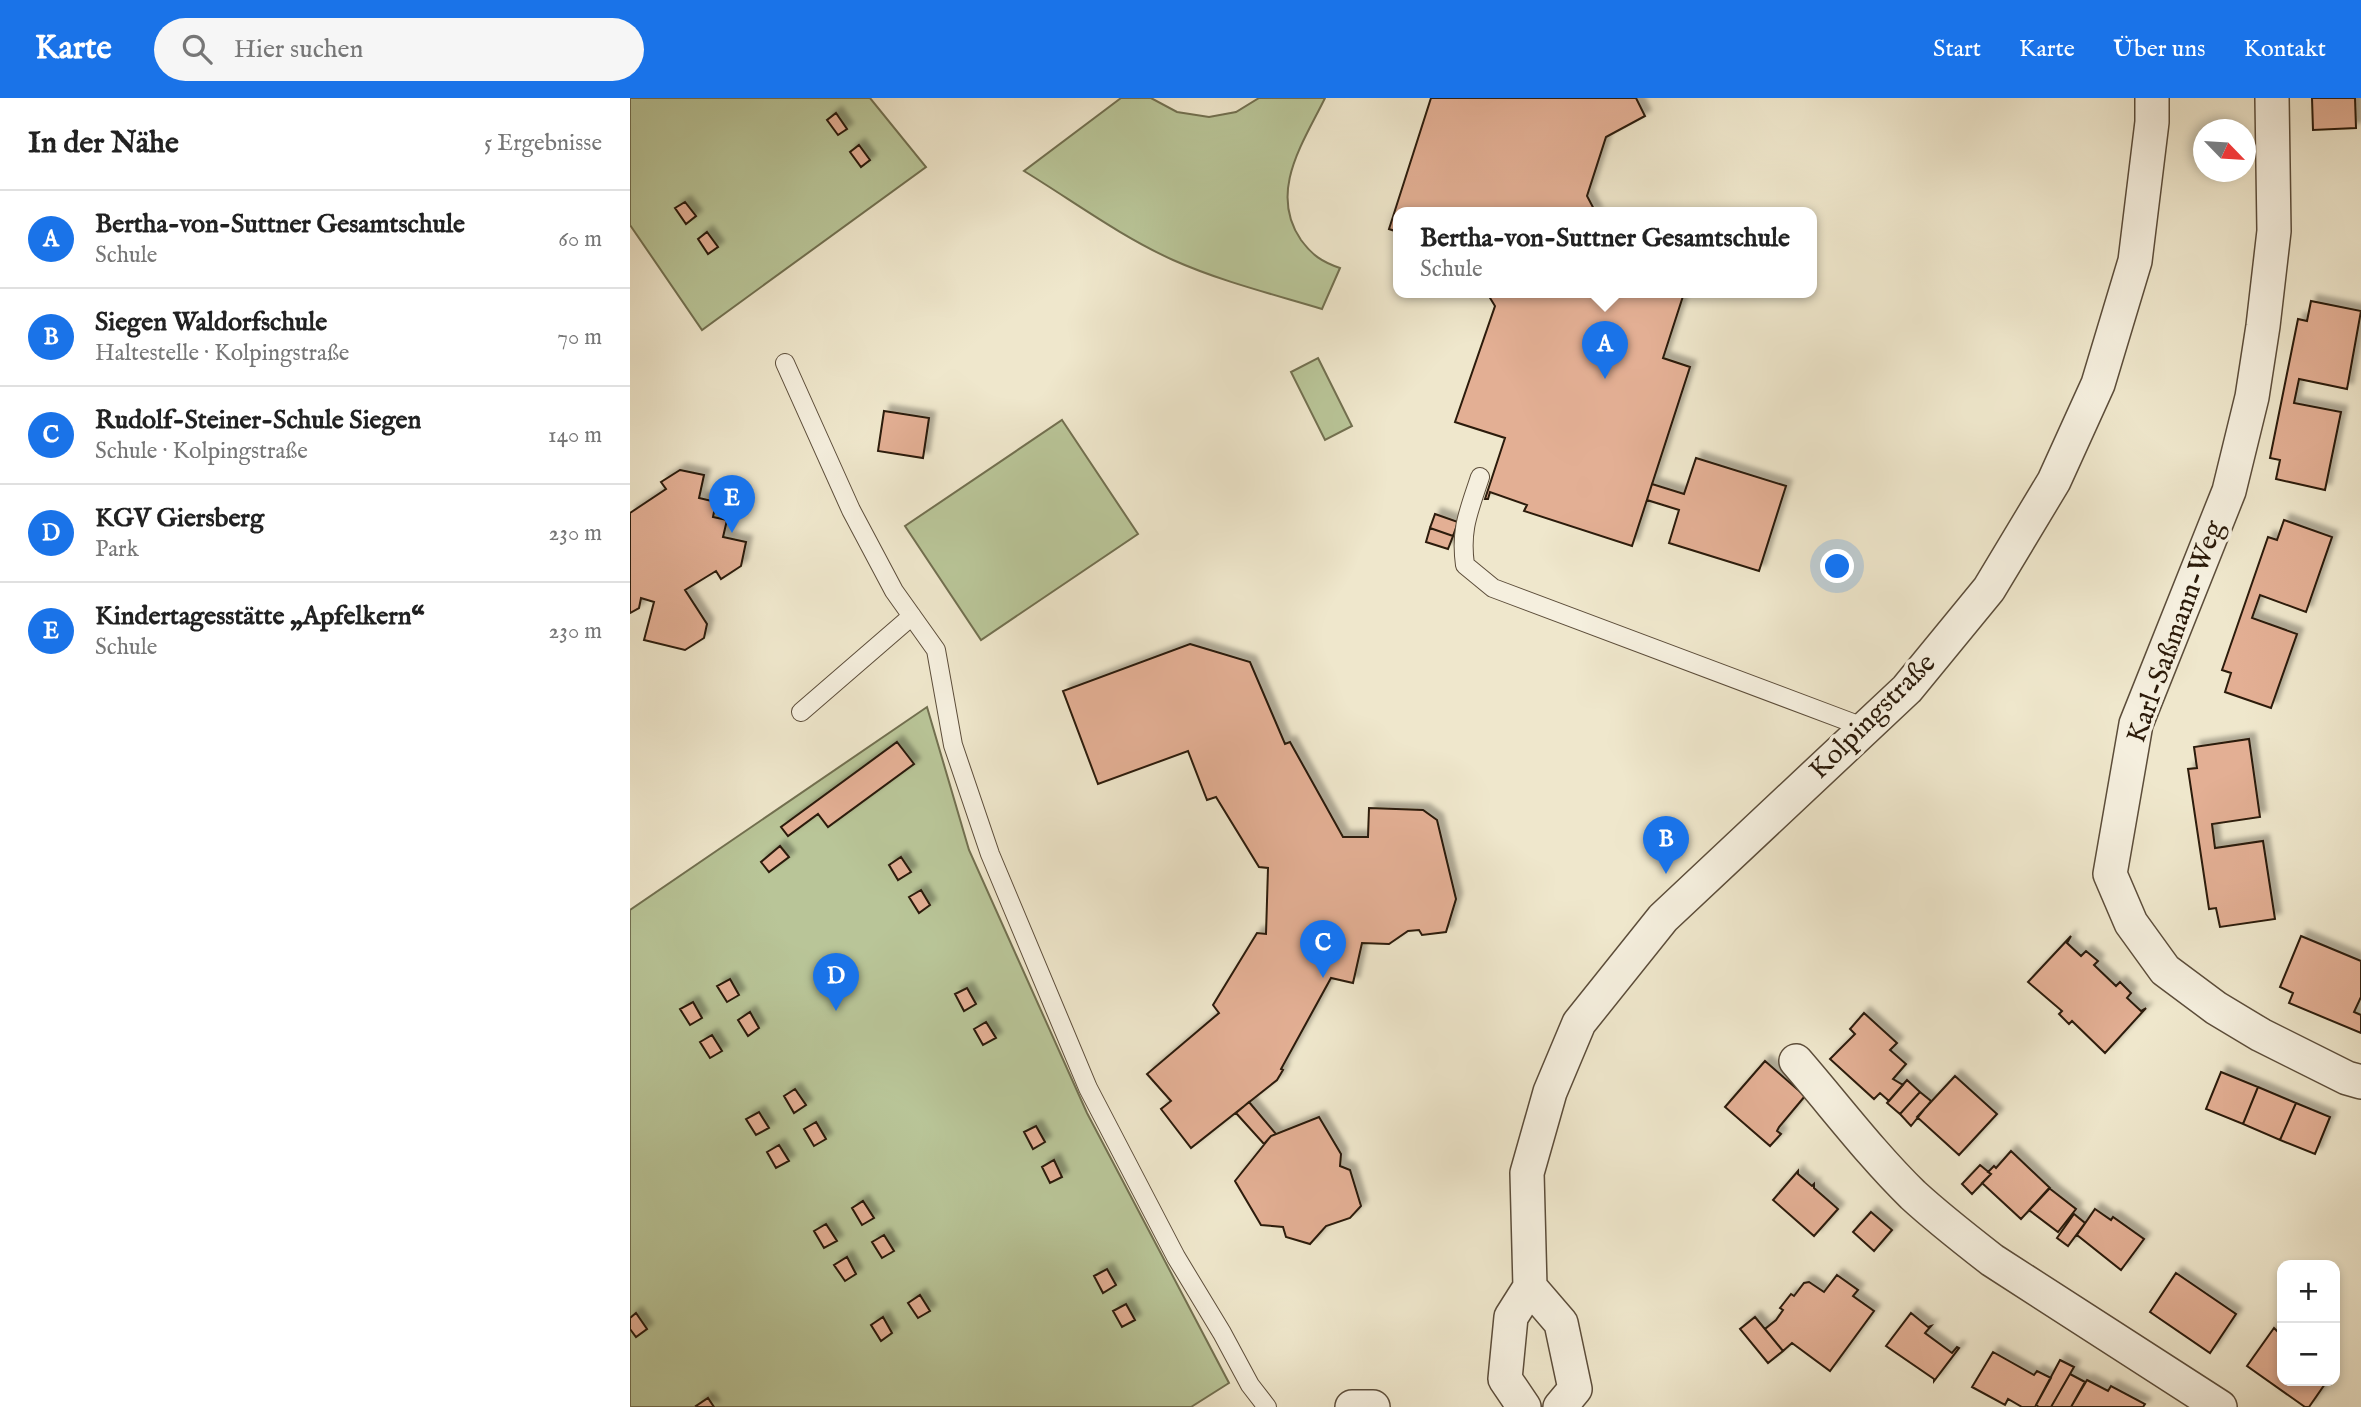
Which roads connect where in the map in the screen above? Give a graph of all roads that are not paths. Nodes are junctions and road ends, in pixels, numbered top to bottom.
1 (2152, 98) edge
2 (2272, 98) edge
3 (785, 363) dead end
4 (1480, 477) dead end
5 (912, 616) junction
6 (801, 712) dead end
7 (1866, 728) junction
8 (1796, 1061) dead end
9 (2361, 1082) edge
10 (1530, 1287) junction
11 (1267, 1407) edge
12 (1352, 1407) edge
13 (1373, 1407) edge
14 (1524, 1407) edge
15 (1560, 1407) edge
16 (2220, 1407) edge

1 - 7 street, Kolpingstraße
2 - 9 street, Karl-Saßmann-Weg
3 - 5 lane
4 - 7 lane
5 - 6 lane
5 - 11 lane
7 - 10 street, Kolpingstraße
8 - 16 street
10 - 14 street
10 - 15 street
12 - 13 street

